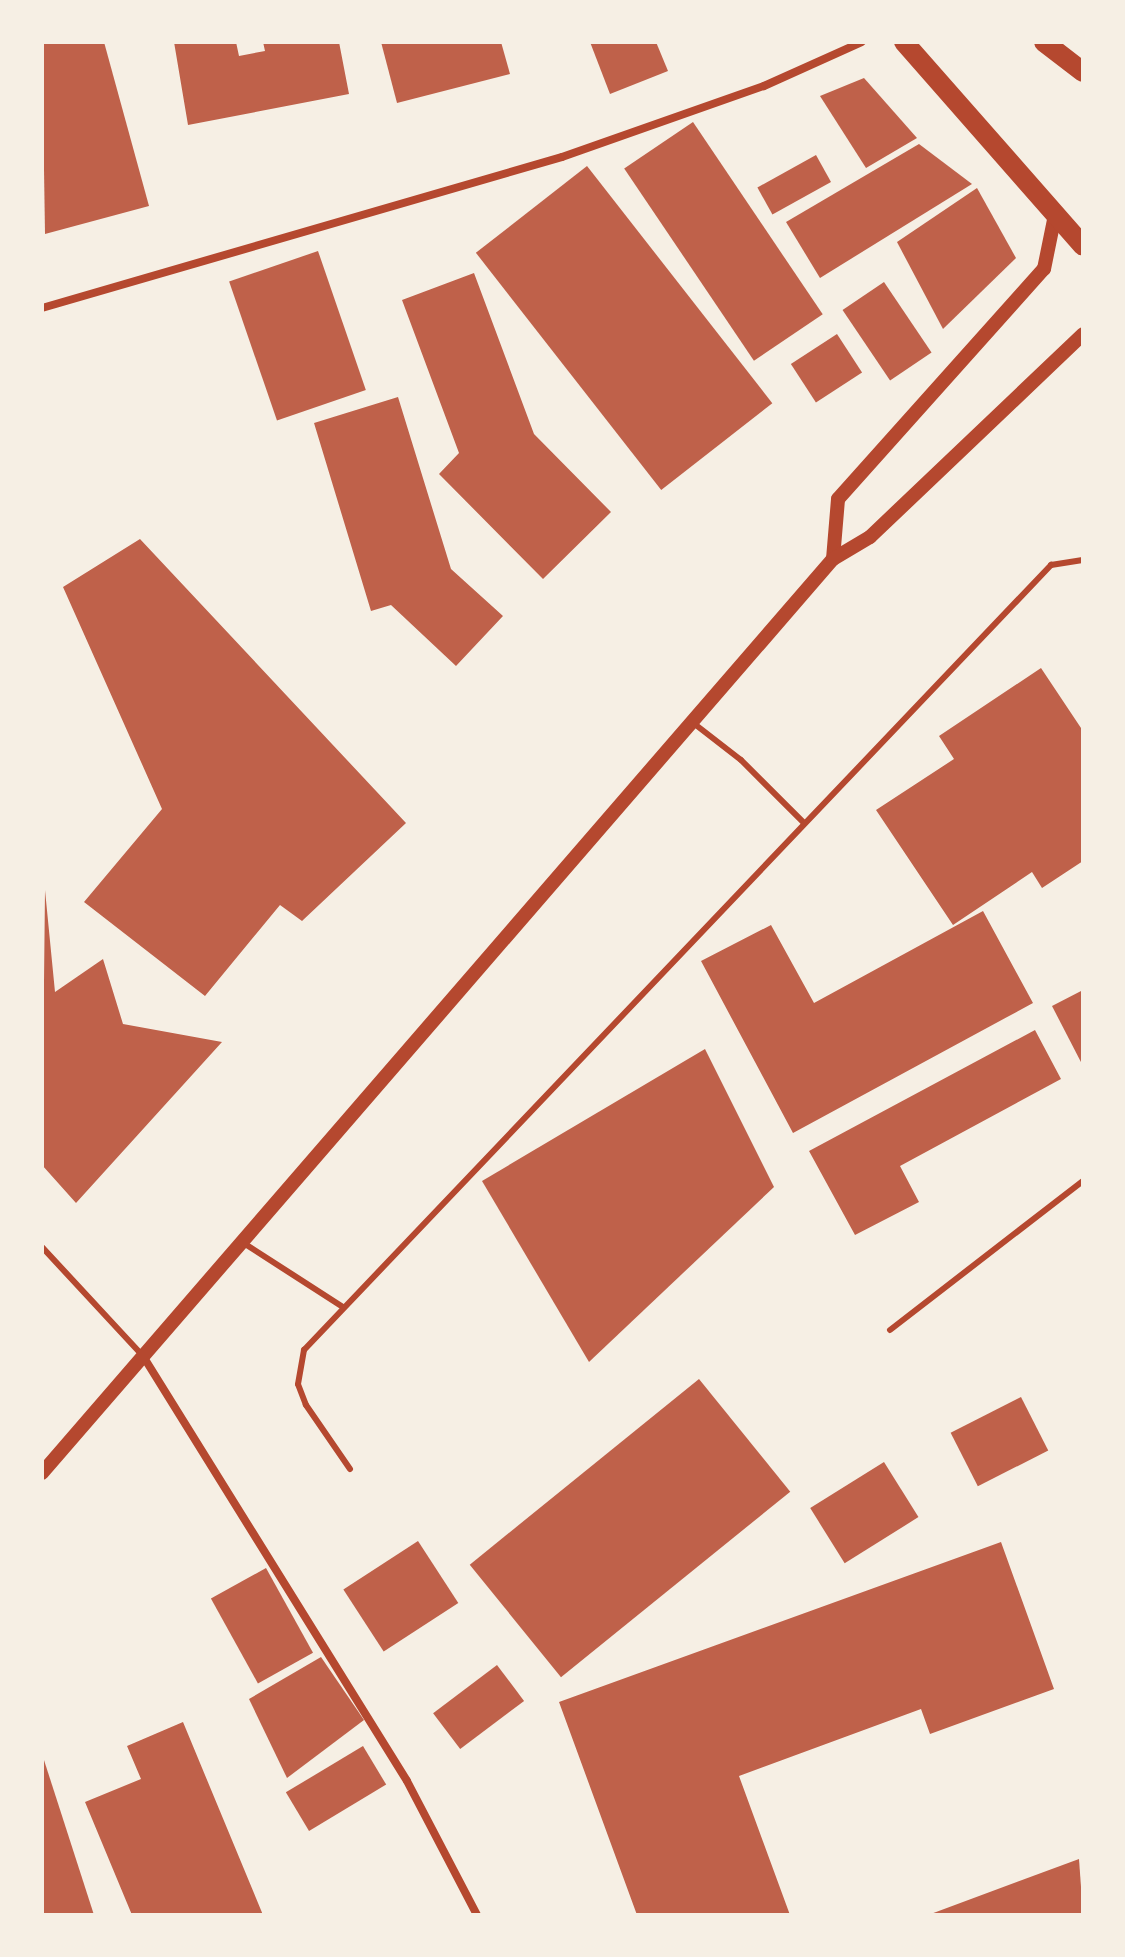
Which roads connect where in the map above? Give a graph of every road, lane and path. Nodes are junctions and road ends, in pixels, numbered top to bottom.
1 (862, 42) edge
2 (904, 42) edge
3 (1044, 42) edge
4 (1083, 72) edge
5 (1055, 215) junction
6 (1083, 246) edge
7 (42, 308) edge
8 (1083, 334) edge
9 (833, 559) junction
10 (1083, 560) edge
11 (692, 722) junction
12 (804, 823) junction
13 (1083, 1181) edge
14 (242, 1242) junction
15 (42, 1247) edge
16 (343, 1307) junction
17 (890, 1330) dead end
18 (143, 1356) junction
19 (350, 1469) dead end
20 (42, 1473) edge
21 (477, 1915) edge

1 - 7 street
2 - 5 main road
3 - 4 main road
5 - 6 main road
5 - 9 street
8 - 9 street
9 - 11 street
10 - 12 lane
11 - 12 lane
11 - 14 street
12 - 16 lane
13 - 17 lane
14 - 16 lane
14 - 18 street
15 - 18 lane
16 - 19 lane
18 - 20 street
18 - 21 street

